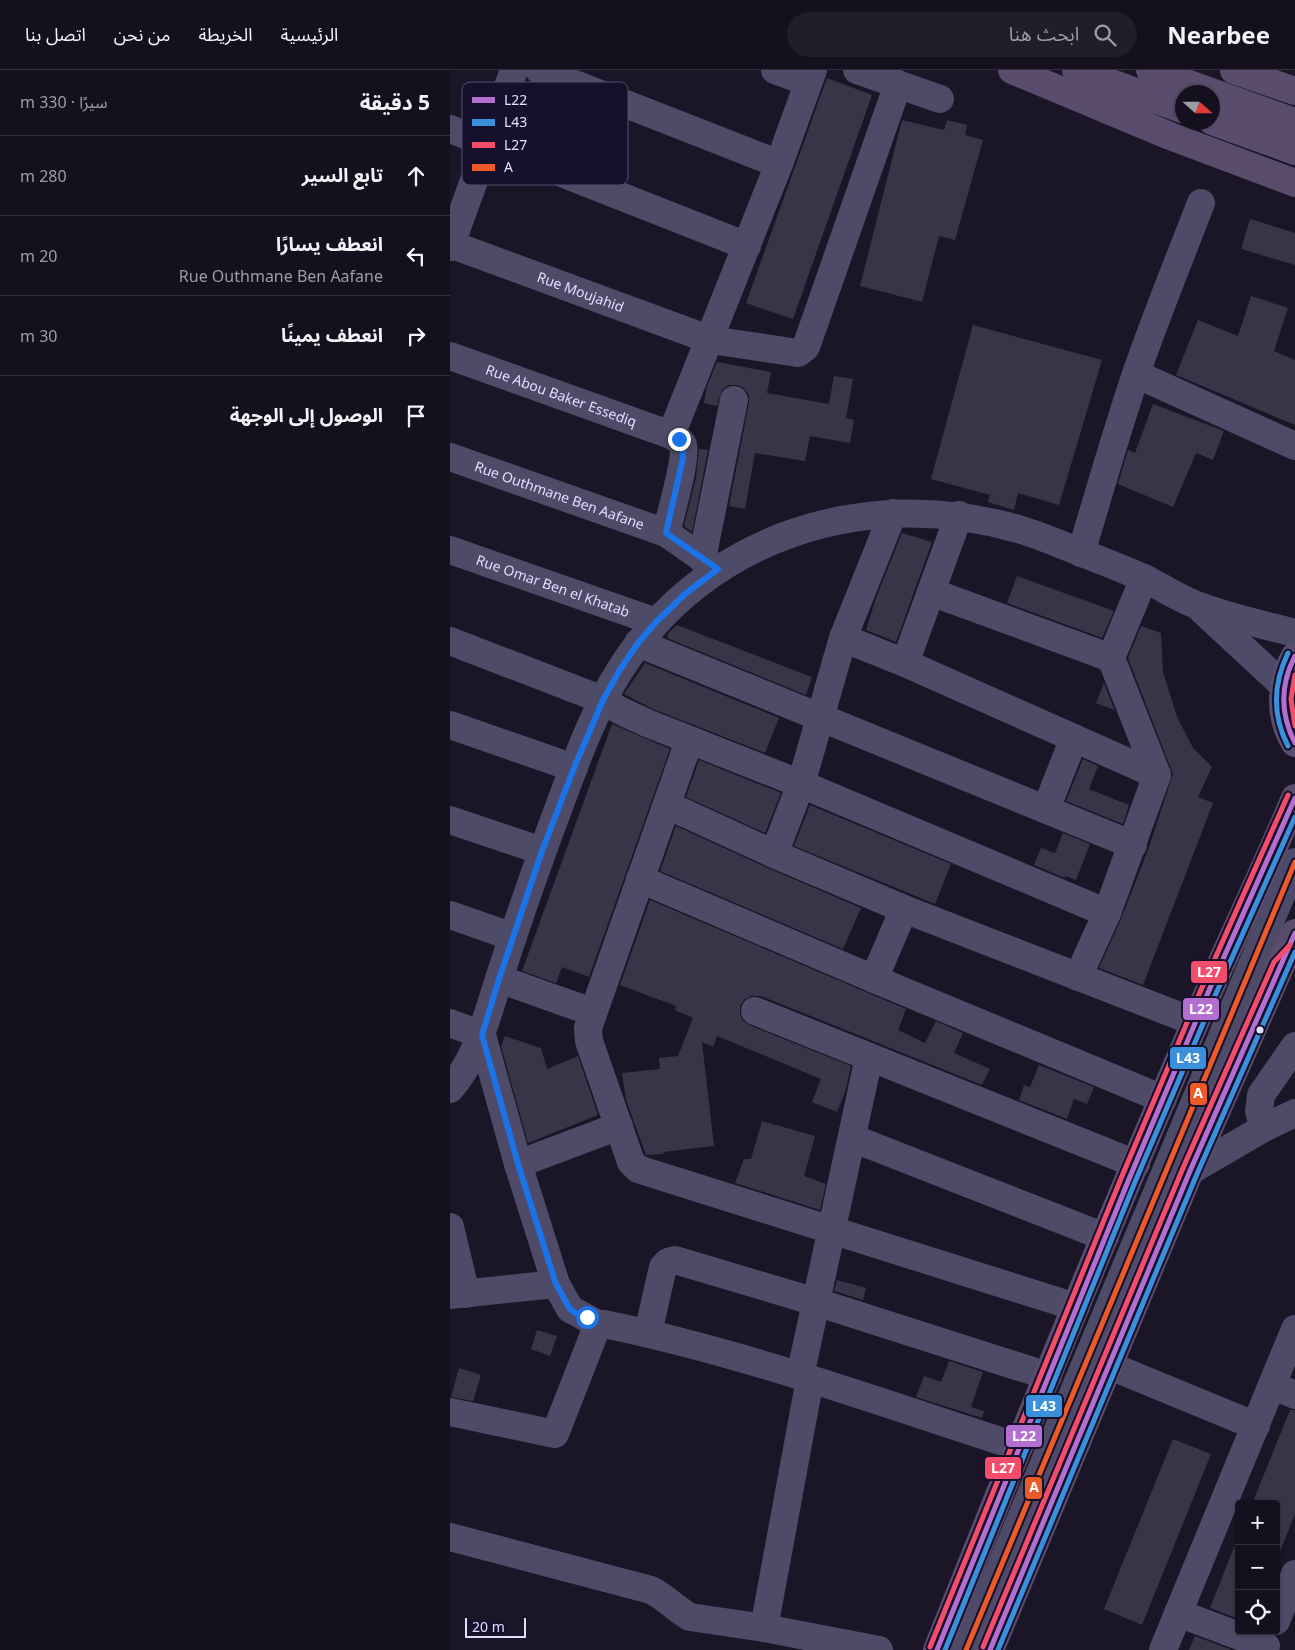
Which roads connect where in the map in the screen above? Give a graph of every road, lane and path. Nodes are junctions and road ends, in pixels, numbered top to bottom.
1 (514, 70) edge
2 (539, 70) edge
3 (775, 70) edge
4 (857, 70) edge
5 (1012, 70) edge
6 (1076, 70) edge
7 (1150, 70) edge
8 (1234, 70) edge
9 (810, 76) edge
10 (510, 82) edge
11 (570, 82) edge
12 (898, 84) junction
13 (1295, 91) edge
14 (940, 99) dead end
15 (628, 105) edge
16 (1175, 107) edge
17 (1295, 122) edge
18 (1220, 123) edge
19 (450, 129) edge
20 (462, 133) edge
21 (1295, 151) edge
22 (779, 164) junction
23 (1295, 183) edge
24 (472, 185) edge
25 (594, 185) edge
26 (1201, 203) dead end
27 (450, 245) edge
28 (747, 246) junction
29 (710, 340) junction
30 (450, 356) edge
31 (1136, 374) junction
32 (734, 400) dead end
33 (671, 435) junction
34 (1295, 446) edge
35 (450, 457) edge
36 (893, 513) junction
37 (959, 515) junction
38 (666, 533) junction
39 (450, 550) edge
40 (1081, 552) junction
41 (710, 564) junction
42 (1144, 578) junction
43 (931, 592) junction
44 (1199, 607) junction
45 (656, 622) junction
46 (1295, 633) edge
47 (843, 638) junction
48 (450, 641) edge
49 (638, 643) junction
50 (1295, 656) edge
51 (1111, 658) junction
52 (905, 663) junction
53 (1284, 686) junction
54 (603, 700) junction
55 (820, 716) junction
56 (450, 725) edge
57 (1074, 738) junction
58 (689, 741) junction
59 (1295, 742) edge
60 (574, 768) junction
61 (1157, 775) junction
62 (801, 784) junction
63 (1295, 798) edge
64 (667, 805) junction
65 (1046, 809) junction
66 (450, 820) edge
67 (1133, 845) junction
68 (542, 851) junction
69 (774, 854) junction
70 (1295, 862) edge
71 (640, 878) junction
72 (904, 909) junction
73 (1107, 913) junction
74 (450, 914) edge
75 (1295, 934) edge
76 (513, 936) junction
77 (1288, 957) edge
78 (1078, 977) junction
79 (499, 979) junction
80 (874, 979) junction
81 (755, 1011) dead end
82 (592, 1012) junction
83 (1195, 1022) junction
84 (450, 1023) edge
85 (482, 1035) junction
86 (1295, 1046) edge
87 (869, 1057) junction
88 (450, 1089) edge
89 (1163, 1099) junction
90 (1295, 1113) edge
91 (619, 1126) junction
92 (1264, 1128) junction
93 (852, 1138) junction
94 (518, 1164) junction
95 (1136, 1164) junction
96 (1190, 1172) junction
97 (450, 1227) edge
98 (831, 1231) junction
99 (1105, 1237) junction
100 (556, 1284) junction
101 (458, 1295) edge
102 (816, 1302) junction
103 (1076, 1308) junction
104 (598, 1324) junction
105 (1295, 1329) edge
106 (648, 1333) junction
107 (1108, 1365) junction
108 (1048, 1376) junction
109 (805, 1377) junction
110 (1284, 1390) edge
111 (450, 1412) edge
112 (1256, 1426) junction
113 (1019, 1447) junction
114 (450, 1537) edge
115 (1295, 1574) edge
116 (1280, 1611) edge
117 (1178, 1613) junction
118 (764, 1628) junction
119 (1268, 1643) edge
120 (879, 1650) edge
121 (937, 1650) edge
122 (966, 1650) edge
123 (990, 1650) edge
124 (1163, 1650) edge

1 - 10 street
2 - 11 street
3 - 9 street
4 - 12 street
5 - 23 main road
6 - 16 main road
7 - 17 main road
8 - 13 main road
9 - 22 street
12 - 14 street
12 - 29 street, Rue Moujahid
15 - 22 street
18 - 21 main road
19 - 20 street
22 - 28 street
24 - 27 street
25 - 28 street
26 - 31 street
27 - 29 street, Rue Moujahid
28 - 29 street
29 - 33 street
30 - 33 street, Rue Abou Baker Essediq
31 - 34 street
31 - 40 street
32 - 41 street
33 - 38 street
35 - 38 street, Rue Outhmane Ben Aafane
36 - 37 street
36 - 41 street
36 - 47 street
37 - 40 street
37 - 43 street
38 - 41 street, Rue Outhmane Ben Aafane
39 - 45 street, Rue Omar Ben el Khatab
40 - 42 street
41 - 45 street
42 - 44 street
42 - 51 street
43 - 51 street
43 - 52 street
44 - 46 street
44 - 53 street
45 - 49 street
47 - 52 street
47 - 55 street
48 - 54 street
49 - 54 street
49 - 55 street
50 - 53 main road
51 - 61 street
52 - 57 street
53 - 59 main road
54 - 58 street
54 - 60 street
55 - 62 street
55 - 65 street
56 - 60 street
57 - 61 street
57 - 65 street
58 - 62 street
58 - 64 street
60 - 68 street
61 - 67 street
62 - 69 street
62 - 73 street
63 - 83 main road
64 - 69 street
64 - 71 street
65 - 67 street
66 - 68 street
67 - 73 street
68 - 76 street
69 - 72 street
70 - 122 street
71 - 80 street
71 - 82 street
72 - 78 street
72 - 80 street
73 - 78 street
74 - 76 street
75 - 77 main road
76 - 79 street
77 - 96 main road
78 - 83 street
79 - 82 street
79 - 85 street
80 - 89 street
81 - 87 street
82 - 91 street
83 - 89 main road
84 - 85 street
85 - 88 street
85 - 94 street
86 - 92 street
87 - 93 street
87 - 95 street
89 - 95 main road
90 - 92 street
91 - 94 street
91 - 98 street
92 - 96 street
93 - 98 street
93 - 99 street
94 - 100 street
95 - 99 main road
96 - 107 main road
97 - 101 street
98 - 102 street
98 - 103 street
99 - 103 main road
100 - 101 street
100 - 104 street
102 - 106 street
102 - 108 street
102 - 109 street
103 - 108 main road
104 - 106 street
104 - 111 street
105 - 110 street
106 - 109 street
107 - 112 street
107 - 123 main road
108 - 113 main road
109 - 113 street
109 - 118 street
110 - 112 street
112 - 117 street
113 - 121 main road
114 - 118 street
115 - 116 street
117 - 119 street
117 - 124 street
118 - 120 street

